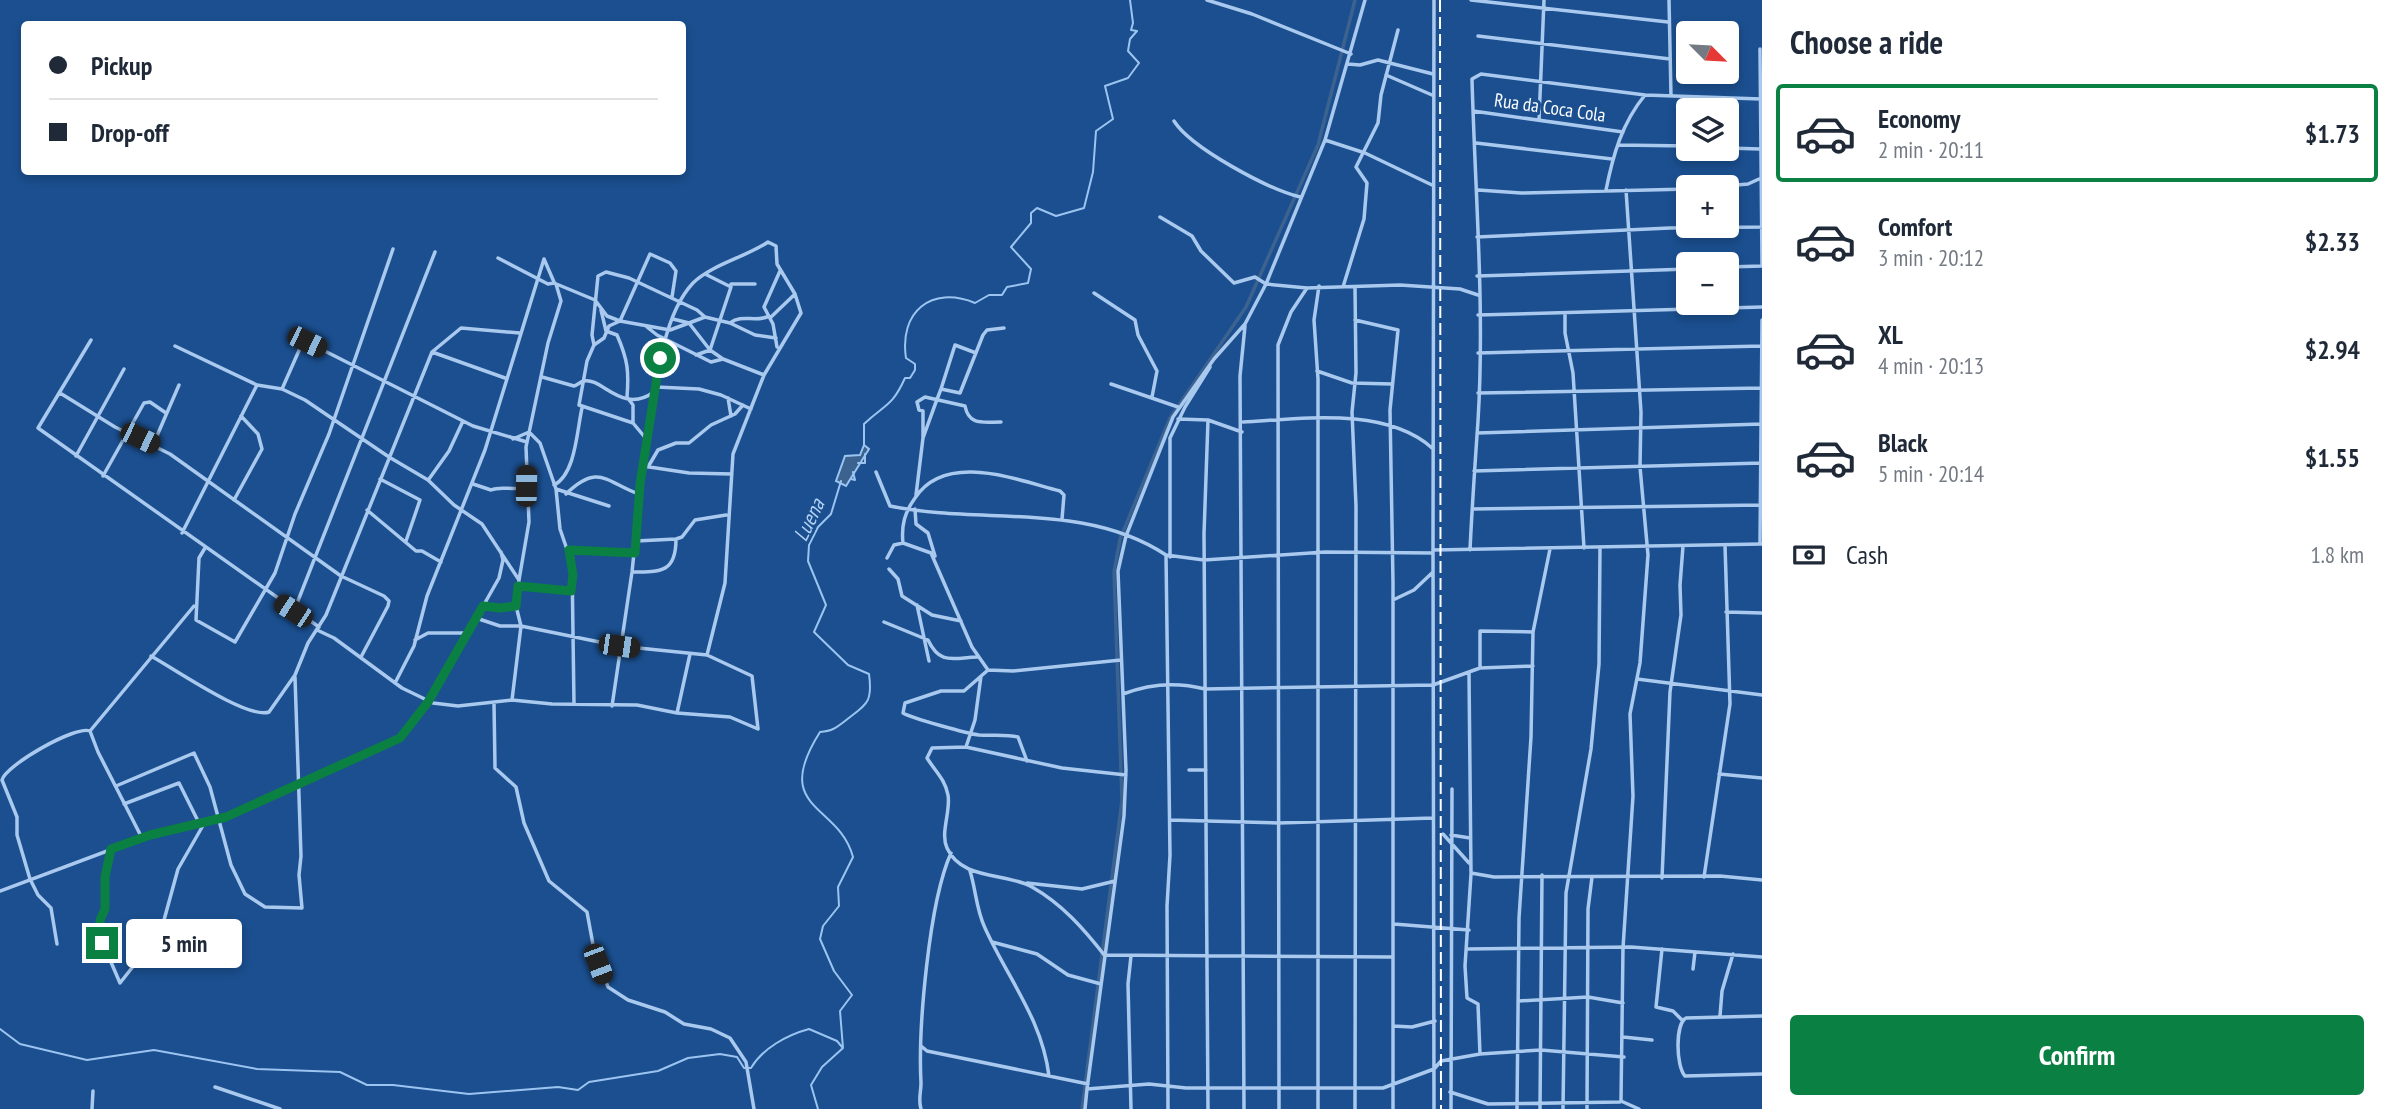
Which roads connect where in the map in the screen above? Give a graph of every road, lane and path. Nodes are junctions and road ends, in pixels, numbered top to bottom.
1 (1206, 0) edge
2 (1366, 0) edge
3 (1434, 0) edge
4 (1471, 0) edge
5 (1544, 0) edge
6 (1669, 0) edge
7 (1544, 6) junction
8 (1668, 22) junction
9 (1398, 30) dead end
10 (1478, 36) dead end
11 (1542, 45) junction
12 (1760, 48) dead end
13 (1351, 54) junction
14 (1670, 59) junction
15 (1390, 63) junction
16 (1348, 64) junction
17 (1433, 74) junction
18 (1386, 75) junction
19 (1541, 80) junction
20 (1433, 95) junction
21 (1645, 95) junction
22 (1671, 97) junction
23 (1761, 99) edge
24 (1473, 111) junction
25 (1539, 120) junction
26 (1174, 121) dead end
27 (1623, 132) junction
28 (1325, 140) junction
29 (1761, 142) edge
30 (1476, 143) junction
31 (1618, 145) junction
32 (1676, 146) edge
33 (1739, 148) edge
34 (1760, 149) junction
35 (1363, 153) junction
36 (1612, 159) junction
37 (1759, 179) junction
38 (1739, 185) edge
39 (1433, 186) junction
40 (1676, 189) edge
41 (1478, 190) junction
42 (1606, 190) junction
43 (1626, 190) junction
44 (1300, 197) junction
45 (1160, 217) dead end
46 (1762, 227) edge
47 (1629, 230) junction
48 (1477, 237) junction
49 (393, 249) dead end
50 (435, 252) dead end
51 (498, 258) dead end
52 (1762, 265) edge
53 (1739, 266) edge
54 (1676, 269) edge
55 (780, 270) junction
56 (1631, 271) junction
57 (706, 275) junction
58 (1477, 276) junction
59 (537, 278) junction
60 (555, 283) junction
61 (638, 283) junction
62 (731, 284) junction
63 (755, 284) dead end
64 (1266, 284) junction
65 (1319, 286) junction
66 (1343, 287) junction
67 (1355, 287) junction
68 (1307, 288) junction
69 (1432, 288) junction
70 (1094, 293) dead end
71 (796, 294) junction
72 (1478, 295) junction
73 (671, 298) junction
74 (595, 300) junction
75 (678, 302) junction
76 (1762, 307) edge
77 (600, 309) junction
78 (1634, 312) junction
79 (1565, 314) junction
80 (1478, 315) junction
81 (705, 317) junction
82 (769, 318) junction
83 (673, 319) junction
84 (1355, 320) junction
85 (1762, 320) edge
86 (620, 321) junction
87 (720, 321) junction
88 (689, 323) junction
89 (730, 323) junction
90 (1245, 324) junction
91 (646, 325) junction
92 (1004, 328) dead end
93 (670, 330) junction
94 (606, 331) junction
95 (520, 333) junction
96 (776, 338) junction
97 (91, 340) dead end
98 (666, 340) junction
99 (594, 345) junction
100 (175, 346) dead end
101 (1762, 346) edge
102 (777, 349) junction
103 (710, 350) junction
104 (1636, 351) junction
105 (432, 352) junction
106 (976, 352) junction
107 (1568, 352) junction
108 (1478, 353) junction
109 (696, 355) junction
110 (723, 359) junction
111 (1214, 359) junction
112 (353, 366) junction
113 (124, 369) dead end
114 (1317, 371) junction
115 (764, 375) junction
116 (542, 377) junction
117 (506, 379) junction
118 (583, 381) junction
119 (384, 383) junction
120 (1356, 383) junction
121 (1111, 384) dead end
122 (1392, 384) junction
123 (257, 385) junction
124 (179, 386) dead end
125 (940, 388) junction
126 (1761, 388) edge
127 (656, 389) junction
128 (282, 390) junction
129 (1638, 390) junction
130 (1573, 391) junction
131 (60, 393) junction
132 (1478, 393) junction
133 (1152, 397) junction
134 (414, 398) junction
135 (628, 398) junction
136 (728, 398) junction
137 (936, 402) junction
138 (743, 405) junction
139 (1178, 407) junction
140 (582, 408) junction
141 (752, 410) junction
142 (166, 413) junction
143 (98, 416) junction
144 (241, 416) junction
145 (731, 416) junction
146 (1176, 418) junction
147 (1317, 418) junction
148 (334, 419) junction
149 (1353, 419) junction
150 (1208, 420) junction
151 (1279, 420) junction
152 (463, 421) junction
153 (1001, 422) dead end
154 (1242, 422) junction
155 (633, 424) junction
156 (1761, 424) edge
157 (1391, 427) junction
158 (1641, 428) junction
159 (1575, 430) junction
160 (127, 432) junction
161 (490, 432) junction
162 (529, 432) junction
163 (1242, 433) junction
164 (1476, 433) junction
165 (923, 438) junction
166 (363, 439) junction
167 (513, 439) junction
168 (648, 441) junction
169 (527, 442) junction
170 (153, 445) junction
171 (1432, 448) junction
172 (76, 456) junction
173 (389, 457) junction
174 (1761, 463) edge
175 (646, 466) junction
176 (1640, 467) junction
177 (1577, 470) junction
178 (1474, 471) junction
179 (876, 472) dead end
180 (732, 474) junction
181 (103, 476) junction
182 (380, 479) junction
183 (428, 480) junction
184 (210, 481) junction
185 (473, 484) junction
186 (526, 486) junction
187 (555, 487) junction
188 (565, 494) junction
189 (639, 494) junction
190 (916, 497) junction
191 (234, 500) junction
192 (558, 500) junction
193 (1761, 505) edge
194 (609, 506) dead end
195 (1581, 507) junction
196 (1645, 507) junction
197 (908, 508) junction
198 (463, 509) junction
199 (915, 509) junction
200 (1472, 509) junction
201 (367, 510) junction
202 (727, 515) junction
203 (1062, 519) junction
204 (182, 533) junction
205 (1126, 536) junction
206 (287, 537) junction
207 (676, 539) junction
208 (636, 541) junction
209 (406, 542) junction
210 (903, 543) junction
211 (1761, 544) edge
212 (1725, 545) junction
213 (1683, 546) junction
214 (1648, 547) junction
215 (205, 548) junction
216 (1584, 548) junction
217 (1600, 548) junction
218 (1550, 549) junction
219 (569, 550) junction
220 (1470, 550) junction
221 (501, 552) junction
222 (1355, 552) junction
223 (1433, 552) junction
224 (635, 553) junction
225 (1280, 554) junction
226 (1317, 554) junction
227 (1393, 554) junction
228 (314, 556) junction
229 (1168, 556) junction
230 (1241, 556) junction
231 (887, 558) dead end
232 (935, 558) junction
233 (1205, 560) junction
234 (441, 562) junction
235 (889, 569) dead end
236 (632, 572) junction
237 (1433, 572) junction
238 (341, 576) junction
239 (519, 580) junction
240 (518, 586) junction
241 (571, 591) junction
242 (266, 592) junction
243 (1393, 600) junction
244 (195, 605) junction
245 (917, 605) junction
246 (483, 606) junction
247 (516, 606) junction
248 (293, 611) junction
249 (1726, 612) junction
250 (1762, 613) edge
251 (476, 618) junction
252 (961, 621) junction
253 (481, 622) junction
254 (884, 622) dead end
255 (419, 624) junction
256 (472, 625) junction
257 (521, 626) junction
258 (320, 627) junction
259 (1533, 632) junction
260 (428, 633) junction
261 (467, 633) junction
262 (573, 635) junction
263 (926, 638) junction
264 (415, 641) junction
265 (619, 646) junction
266 (690, 654) junction
267 (707, 655) junction
268 (151, 656) junction
269 (361, 657) junction
270 (977, 657) junction
271 (1121, 660) junction
272 (929, 661) dead end
273 (981, 664) junction
274 (1534, 666) junction
275 (1480, 668) junction
276 (988, 670) junction
277 (982, 673) junction
278 (1469, 673) junction
279 (295, 675) junction
280 (1637, 679) junction
281 (1671, 682) junction
282 (395, 683) junction
283 (1169, 685) junction
284 (1393, 685) junction
285 (1433, 685) junction
286 (1278, 687) junction
287 (1355, 687) junction
288 (1205, 688) junction
289 (1243, 688) junction
290 (1316, 688) junction
291 (1731, 690) junction
292 (1123, 694) junction
293 (1762, 695) edge
294 (512, 700) junction
295 (428, 702) junction
296 (494, 703) junction
297 (574, 704) junction
298 (612, 706) junction
299 (677, 713) junction
300 (90, 730) junction
301 (969, 733) junction
302 (966, 747) junction
303 (1027, 761) junction
304 (1189, 770) dead end
305 (1206, 770) junction
306 (1718, 774) junction
307 (1126, 775) junction
308 (1762, 778) edge
309 (299, 785) junction
310 (116, 786) junction
311 (1452, 789) dead end
312 (124, 804) junction
313 (1433, 818) junction
314 (217, 819) junction
315 (1170, 820) junction
316 (1206, 820) junction
317 (1243, 821) junction
318 (205, 822) junction
319 (1318, 822) junction
320 (1356, 822) junction
321 (1393, 822) junction
322 (199, 823) junction
323 (1279, 823) junction
324 (192, 825) junction
325 (200, 831) junction
326 (1433, 832) junction
327 (1443, 834) junction
328 (1451, 835) junction
329 (142, 838) junction
330 (1470, 838) junction
331 (1451, 844) junction
332 (111, 849) junction
333 (951, 853) junction
334 (1470, 865) junction
335 (970, 871) junction
336 (1471, 873) junction
337 (1542, 875) junction
338 (1521, 876) junction
339 (1569, 877) junction
340 (1592, 877) junction
341 (1627, 877) junction
342 (1662, 877) junction
343 (1704, 877) junction
344 (30, 878) junction
345 (1762, 880) edge
346 (1115, 881) junction
347 (1025, 883) junction
348 (0, 891) edge
349 (1394, 924) junction
350 (1434, 927) junction
351 (1450, 929) junction
352 (1469, 930) junction
353 (992, 942) junction
354 (57, 944) dead end
355 (1623, 948) junction
356 (1662, 948) junction
357 (1468, 949) junction
358 (1519, 950) junction
359 (1542, 950) junction
360 (1567, 950) junction
361 (1589, 950) junction
362 (1695, 952) junction
363 (1733, 954) junction
364 (1106, 955) junction
365 (1208, 955) junction
366 (1280, 955) junction
367 (1131, 956) junction
368 (1168, 956) junction
369 (1242, 956) junction
370 (1319, 956) junction
371 (1356, 957) junction
372 (1394, 957) junction
373 (1762, 957) edge
374 (1693, 969) dead end
375 (1101, 984) junction
376 (1588, 997) junction
377 (1566, 999) junction
378 (1543, 1000) junction
379 (1519, 1001) junction
380 (1623, 1003) junction
381 (1720, 1016) junction
382 (1762, 1016) edge
383 (1682, 1020) junction
384 (1435, 1021) junction
385 (1393, 1026) junction
386 (1623, 1037) junction
387 (1652, 1040) dead end
388 (920, 1045) junction
389 (1541, 1050) junction
390 (1516, 1051) junction
391 (1564, 1051) junction
392 (1587, 1053) junction
393 (1480, 1054) junction
394 (1624, 1057) junction
395 (1452, 1058) junction
396 (1434, 1069) junction
397 (1762, 1074) edge
398 (1049, 1076) junction
399 (1131, 1085) junction
400 (1168, 1085) junction
401 (1393, 1086) junction
402 (215, 1087) dead end
403 (1088, 1087) junction
404 (1207, 1087) junction
405 (1244, 1087) junction
406 (1318, 1088) junction
407 (1356, 1088) junction
408 (1279, 1089) junction
409 (93, 1091) dead end
410 (1450, 1092) junction
411 (1517, 1102) junction
412 (1540, 1103) junction
413 (1618, 1105) edge
414 (1563, 1106) edge
415 (1587, 1106) edge
416 (92, 1109) edge
417 (280, 1109) edge
418 (754, 1109) edge
419 (922, 1109) edge
420 (1085, 1109) edge
421 (1130, 1109) edge
422 (1168, 1109) edge
423 (1208, 1109) edge
424 (1244, 1109) edge
425 (1279, 1109) edge
426 (1318, 1109) edge
427 (1355, 1109) edge
428 (1393, 1109) edge
429 (1434, 1109) edge
430 (1451, 1109) edge
431 (1517, 1109) edge
432 (1540, 1109) edge
433 (1639, 1109) edge

1 - 13 street
2 - 13 street
3 - 17 street
4 - 7 street
5 - 7 street
6 - 8 street
7 - 8 street
7 - 11 street
8 - 14 street
9 - 15 street
10 - 11 street
11 - 14 street
11 - 19 street
12 - 23 street
13 - 16 street
14 - 22 street
15 - 16 street
15 - 17 street
15 - 18 street
16 - 28 street
17 - 20 street
18 - 20 street
18 - 35 street
19 - 21 street
19 - 24 street
19 - 25 street
20 - 39 street
21 - 22 street
21 - 27 street
22 - 23 street
23 - 29 street
24 - 25 street, Rua da Coca Cola
24 - 30 street
25 - 27 street, Rua da Coca Cola
26 - 44 street
27 - 31 street
28 - 35 street
28 - 44 street
29 - 34 street
30 - 36 street
30 - 41 street
31 - 32 street
31 - 36 street
33 - 34 street
34 - 37 street
35 - 39 street
35 - 66 street
36 - 42 street
37 - 38 street
37 - 46 street
39 - 69 street
40 - 43 street
41 - 42 street
41 - 48 street
42 - 43 street
43 - 47 street
44 - 64 street
45 - 64 street
46 - 47 street
46 - 52 street
47 - 48 street
47 - 56 street
48 - 58 street
49 - 112 street
50 - 119 street
51 - 59 street
52 - 53 street
54 - 56 street
55 - 57 street
55 - 71 street
55 - 82 street
56 - 58 street
56 - 78 street
57 - 62 street
57 - 75 street
58 - 72 street
59 - 60 street
59 - 60 street
59 - 95 street
60 - 74 street
60 - 116 street
61 - 73 street
61 - 73 street
61 - 74 street
61 - 86 street
62 - 63 street
62 - 87 street
64 - 68 street
64 - 90 street
65 - 66 street
65 - 68 street
65 - 114 street
66 - 67 street
67 - 69 street
67 - 84 street
68 - 151 street
69 - 72 street
69 - 171 street
70 - 133 street
71 - 82 street
71 - 102 street
72 - 80 street
73 - 75 street
74 - 77 street
74 - 99 street
75 - 81 street
75 - 83 street
76 - 78 street
77 - 86 street
77 - 94 street
78 - 79 street
78 - 104 street
79 - 80 street
79 - 107 street
80 - 108 street
81 - 87 street
81 - 88 street
82 - 89 street
82 - 96 street
83 - 88 street
83 - 93 street
84 - 120 street
84 - 122 street
85 - 101 street
86 - 91 street
86 - 94 street
87 - 89 street
87 - 103 street
88 - 93 street
88 - 103 street
89 - 96 street
90 - 111 street
90 - 154 street
91 - 93 street
91 - 98 street
92 - 106 street
93 - 98 street
94 - 99 street
94 - 135 street
95 - 105 street
95 - 117 street
96 - 102 street
97 - 131 street
98 - 109 street
98 - 127 street
99 - 118 street
100 - 123 street
101 - 104 street
101 - 126 street
102 - 115 street
103 - 109 street
103 - 110 street
104 - 107 street
104 - 129 street
105 - 117 street
105 - 134 street
106 - 125 street
106 - 125 street
107 - 108 street
107 - 130 street
108 - 132 street
109 - 110 street
110 - 115 street
111 - 139 street
111 - 146 street
112 - 119 street
112 - 128 street
112 - 148 street
113 - 143 street
114 - 120 street
114 - 147 street
115 - 141 street
116 - 118 street
116 - 162 street
117 - 161 street
118 - 135 street
118 - 140 street
119 - 134 street
119 - 166 street
120 - 122 street
120 - 149 street
121 - 133 street
122 - 157 street
123 - 128 street
123 - 144 street
124 - 142 street
125 - 137 street
126 - 129 street
126 - 156 street
127 - 135 street
127 - 136 street
127 - 168 street
128 - 148 street
129 - 130 street
129 - 158 street
130 - 132 street
130 - 159 street
131 - 143 street
131 - 172 street
132 - 164 street
133 - 139 street
134 - 152 street
134 - 173 street
135 - 155 street
136 - 138 street
136 - 145 street
137 - 153 street
137 - 165 street
137 - 165 street
138 - 141 street
138 - 145 street
139 - 146 street
140 - 155 street
140 - 187 street
141 - 180 street
142 - 160 street
142 - 170 street
143 - 160 street
143 - 172 street
144 - 184 street
144 - 191 street
145 - 175 street
146 - 150 street
146 - 205 street
146 - 229 street
147 - 149 street
147 - 151 street
147 - 226 street
148 - 166 street
148 - 206 street
149 - 157 street
149 - 222 street
150 - 163 street
150 - 233 street
151 - 154 street
151 - 225 street
152 - 161 street
152 - 183 street
154 - 163 street
155 - 168 street
156 - 158 street
156 - 174 street
157 - 171 street
157 - 227 street
158 - 159 street
158 - 176 street
159 - 164 street
159 - 177 street
160 - 170 street
160 - 181 street
161 - 167 street
161 - 185 street
162 - 167 street
162 - 169 street
162 - 187 street
163 - 230 street
164 - 178 street
165 - 190 street
166 - 173 street
166 - 228 street
167 - 169 street
168 - 175 street
169 - 186 street
170 - 184 street
171 - 223 street
172 - 181 street
173 - 182 street
173 - 183 street
174 - 176 street
174 - 193 street
175 - 180 street
175 - 189 street
176 - 177 street
176 - 196 street
177 - 178 street
177 - 195 street
178 - 200 street
179 - 197 street
180 - 202 street
181 - 204 street
182 - 201 street
182 - 209 street
183 - 198 street
184 - 191 street
184 - 204 street
185 - 186 street
185 - 198 street
186 - 239 street
187 - 188 street
187 - 192 street
188 - 189 street
188 - 192 street
188 - 194 street
189 - 208 street
190 - 197 street
190 - 203 street
191 - 206 street
192 - 219 street
193 - 196 street
193 - 211 street
195 - 196 street
195 - 200 street
195 - 216 street
196 - 214 street
197 - 199 street
197 - 210 street
198 - 221 street
198 - 234 street
199 - 203 street
199 - 232 street
200 - 220 street
201 - 209 street
201 - 238 street
202 - 207 street
202 - 267 street
203 - 205 street
204 - 215 street
205 - 229 street
205 - 271 street
206 - 228 street
206 - 242 street
207 - 208 street
207 - 236 street
208 - 224 street
209 - 234 street
210 - 231 street
210 - 232 street
211 - 212 street
212 - 213 street
212 - 249 street
213 - 214 street
213 - 281 street
214 - 217 street
214 - 280 street
215 - 242 street
215 - 244 street
216 - 217 street
216 - 218 street
217 - 339 street
218 - 220 street
218 - 259 street
219 - 224 street
219 - 241 street
220 - 223 street
221 - 239 street
221 - 246 street
222 - 226 street
222 - 227 street
222 - 287 street
223 - 227 street
223 - 237 street
224 - 236 street
225 - 226 street
225 - 230 street
225 - 286 street
226 - 290 street
227 - 243 street
228 - 238 street
228 - 248 street
229 - 233 street
229 - 283 street
230 - 233 street
230 - 289 street
232 - 252 street
233 - 288 street
234 - 255 street
235 - 245 street
236 - 265 street
237 - 243 street
237 - 285 street
238 - 258 street
238 - 269 street
239 - 240 street
240 - 241 street
240 - 247 street
241 - 262 street
242 - 244 street
242 - 248 street
243 - 284 street
244 - 268 street
245 - 252 street
245 - 263 street
246 - 247 street
246 - 251 street
247 - 257 street
248 - 258 street
249 - 250 street
249 - 291 street
251 - 253 street
251 - 256 street
252 - 270 street
253 - 256 street
253 - 257 street
254 - 263 street
255 - 260 street
255 - 264 street
256 - 261 street
257 - 262 street
257 - 294 street
258 - 269 street
258 - 279 street
259 - 274 street
259 - 275 street
260 - 261 street
260 - 264 street
261 - 295 street
262 - 265 street
262 - 297 street
263 - 270 street
263 - 272 street
264 - 282 street
265 - 266 street
265 - 298 street
266 - 267 street
266 - 299 street
267 - 299 street
268 - 279 street
268 - 300 street
269 - 282 street
270 - 273 street
271 - 276 street
271 - 292 street
273 - 276 street
273 - 277 street
274 - 275 street
274 - 338 street
275 - 278 street
276 - 277 street
277 - 301 street
277 - 301 street
278 - 285 street
278 - 330 street
279 - 309 street
280 - 281 street
280 - 341 street
281 - 291 street
281 - 342 street
282 - 295 street
283 - 288 street
283 - 292 street
283 - 315 street
284 - 285 street
284 - 287 street
284 - 321 street
285 - 313 street
286 - 289 street
286 - 290 street
286 - 323 street
287 - 290 street
287 - 320 street
288 - 289 street
288 - 305 street
289 - 317 street
290 - 319 street
291 - 293 street
291 - 306 street
292 - 307 street
294 - 296 street
294 - 297 street
295 - 296 street
295 - 309 street
296 - 418 street
297 - 298 street
298 - 299 street
300 - 310 street
300 - 344 street
301 - 302 street
301 - 303 street
302 - 303 street
302 - 333 street
303 - 307 street
304 - 305 street
305 - 316 street
306 - 308 street
306 - 343 street
307 - 346 street
309 - 314 street
309 - 314 street
310 - 312 street
310 - 314 street
311 - 328 street
312 - 322 street
312 - 329 street
313 - 321 street
313 - 326 street
314 - 318 street
315 - 316 street
315 - 368 street
316 - 317 street
316 - 365 street
317 - 323 street
317 - 369 street
318 - 322 street
318 - 325 street
319 - 320 street
319 - 323 street
319 - 370 street
320 - 321 street
320 - 371 street
321 - 349 street
322 - 324 street
323 - 366 street
324 - 325 street
324 - 329 street
325 - 332 street
326 - 327 street
326 - 350 street
327 - 328 street
327 - 331 street
328 - 330 street
328 - 331 street
329 - 332 street
330 - 334 street
331 - 334 street
331 - 351 street
332 - 344 street
333 - 335 street
333 - 388 street
334 - 336 street
335 - 347 street
335 - 353 street
336 - 338 street
336 - 352 street
337 - 338 street
337 - 339 street
337 - 359 street
338 - 358 street
339 - 340 street
339 - 360 street
340 - 341 street
340 - 361 street
341 - 342 street
341 - 355 street
342 - 343 street
343 - 345 street
344 - 348 street
344 - 354 street
346 - 347 street
346 - 364 street
347 - 364 street
349 - 350 street
349 - 372 street
350 - 351 street
350 - 384 street
351 - 352 street
351 - 395 street
352 - 357 street
353 - 375 street
353 - 398 street
355 - 356 street
355 - 361 street
355 - 380 street
356 - 362 street
356 - 383 street
357 - 358 street
357 - 393 street
358 - 359 street
358 - 379 street
359 - 360 street
359 - 378 street
360 - 361 street
360 - 377 street
361 - 376 street
362 - 363 street
362 - 374 street
363 - 373 street
363 - 381 street
364 - 367 street
364 - 375 street
365 - 368 street
365 - 369 street
365 - 404 street
366 - 369 street
366 - 370 street
366 - 408 street
367 - 368 street
367 - 399 street
368 - 400 street
369 - 405 street
370 - 371 street
370 - 406 street
371 - 372 street
371 - 407 street
372 - 385 street
375 - 403 street
376 - 377 street
376 - 380 street
376 - 392 street
377 - 378 street
377 - 391 street
378 - 379 street
378 - 389 street
379 - 390 street
380 - 386 street
381 - 382 street
381 - 383 street
383 - 397 street
384 - 385 street
384 - 396 street
385 - 401 street
386 - 387 street
386 - 394 street
388 - 398 street
388 - 419 street
389 - 390 street
389 - 391 street
389 - 412 street
390 - 393 street
390 - 411 street
391 - 392 street
391 - 414 street
392 - 394 street
392 - 415 street
393 - 395 street
394 - 413 street
395 - 396 street
395 - 410 street
396 - 401 street
396 - 429 street
398 - 403 street
399 - 400 street
399 - 403 street
399 - 421 street
400 - 404 street
400 - 422 street
401 - 407 street
401 - 428 street
402 - 417 street
403 - 420 street
404 - 405 street
404 - 423 street
405 - 408 street
405 - 424 street
406 - 407 street
406 - 408 street
406 - 426 street
407 - 427 street
408 - 425 street
409 - 416 street
410 - 411 street
410 - 430 street
411 - 412 street
411 - 431 street
412 - 414 street
412 - 432 street
413 - 415 street
413 - 433 street
414 - 415 street

